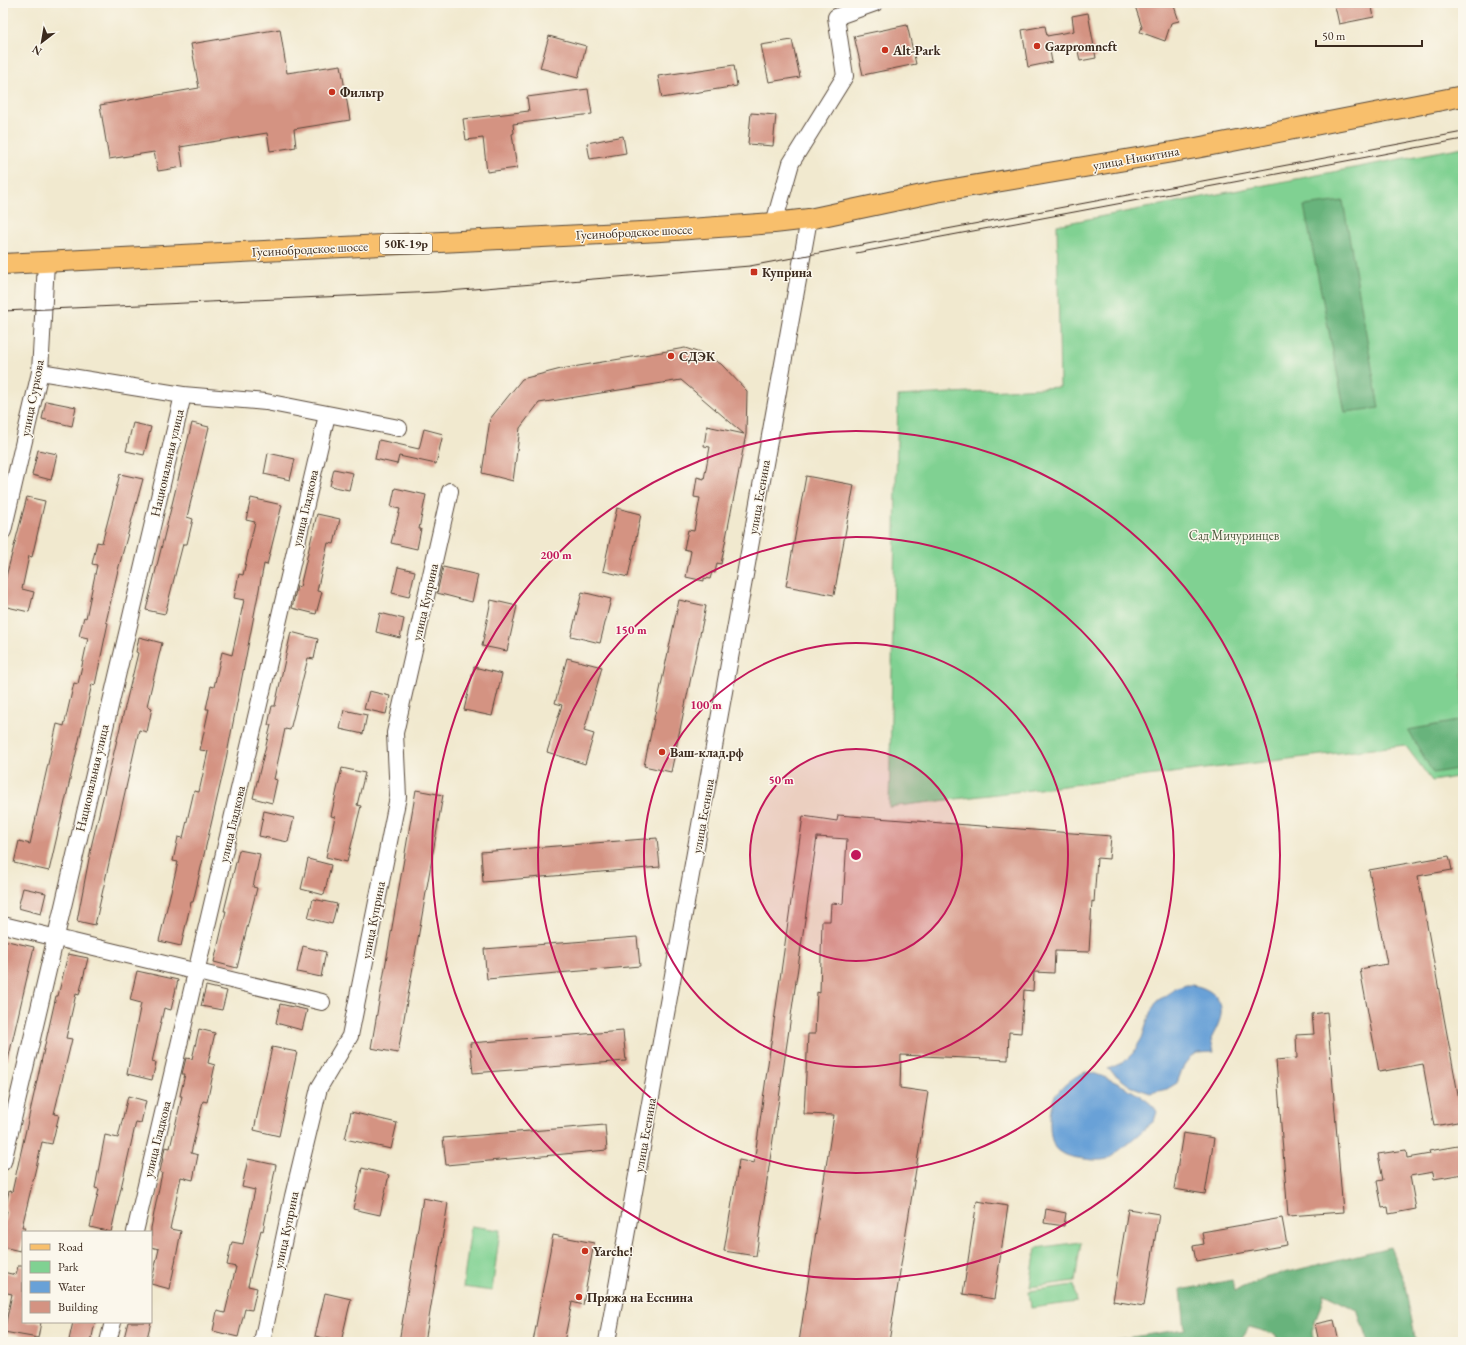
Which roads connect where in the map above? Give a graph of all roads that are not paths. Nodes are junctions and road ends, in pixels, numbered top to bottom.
1 (875, 3) edge
2 (837, 10) edge
3 (1463, 96) edge
4 (809, 219) junction
5 (774, 223) junction
6 (46, 263) junction
7 (3, 264) edge
8 (40, 372) junction
9 (183, 395) junction
10 (327, 415) junction
11 (399, 428) dead end
12 (450, 491) dead end
13 (3, 531) edge
14 (3, 925) edge
15 (54, 937) junction
16 (197, 972) junction
17 (322, 1002) dead end
18 (3, 1162) edge
19 (135, 1231) edge
20 (113, 1323) edge
21 (108, 1342) edge
22 (262, 1342) edge
23 (607, 1342) edge

1 - 2 street
2 - 5 street
3 - 4 main road, улица Никитина
4 - 5 main road, Гусинобродское шоссе / 50К-19р
4 - 23 street, улица Есенина
5 - 6 main road, Гусинобродское шоссе / 50К-19р
6 - 7 main road, Гусинобродское шоссе / 50К-19р
6 - 8 street, улица Суркова
8 - 9 street
8 - 13 street, улица Суркова
9 - 10 street
9 - 15 street, Национальная улица
10 - 11 street
10 - 16 street, улица Гладкова
12 - 22 street, улица Куприна
14 - 15 street
15 - 16 street
15 - 18 street, Национальная улица
16 - 17 street
16 - 19 street, улица Гладкова
20 - 21 street

